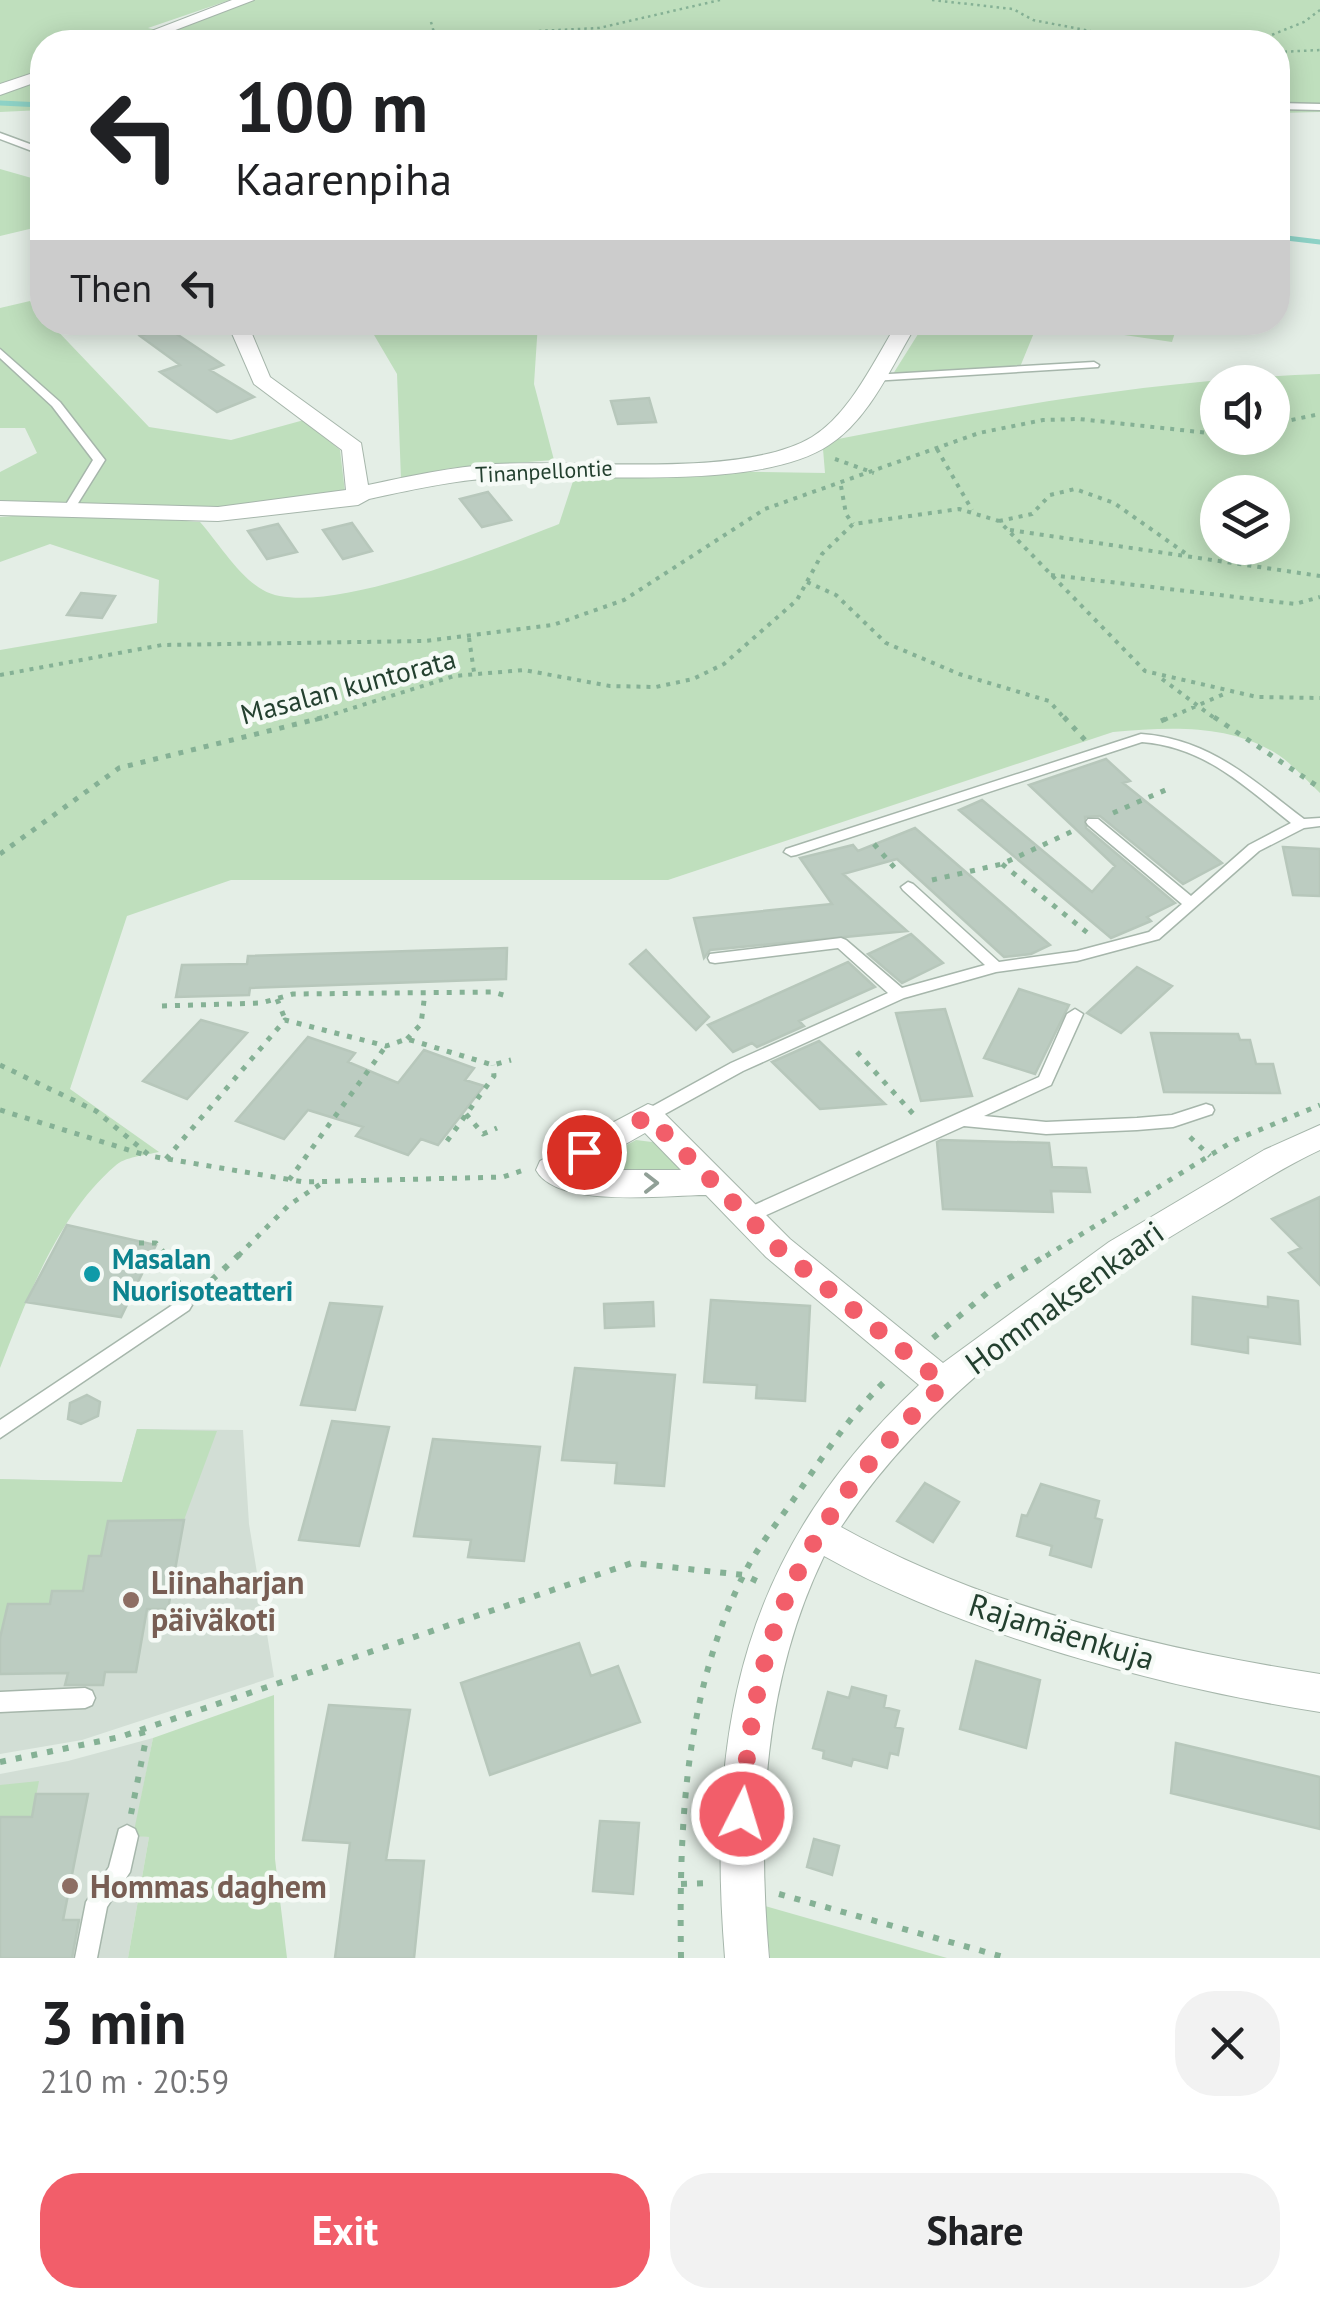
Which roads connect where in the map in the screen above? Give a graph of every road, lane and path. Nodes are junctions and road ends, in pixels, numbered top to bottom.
1 (246, 0) edge
2 (720, 0) edge
3 (932, 0) edge
4 (1320, 10) edge
5 (431, 22) dead end
6 (164, 30) edge
7 (433, 30) edge
8 (557, 30) edge
9 (1100, 30) edge
10 (1284, 30) edge
11 (1320, 50) edge
12 (1290, 51) edge
13 (30, 79) edge
14 (0, 90) edge
15 (1290, 106) edge
16 (1320, 106) edge
17 (0, 136) edge
18 (30, 147) edge
19 (243, 335) edge
20 (900, 335) edge
21 (0, 352) edge
22 (1094, 365) dead end
23 (872, 378) junction
24 (1320, 414) edge
25 (1290, 420) edge
26 (1200, 432) edge
27 (936, 448) junction
28 (841, 486) junction
29 (358, 498) junction
30 (71, 506) junction
31 (0, 508) edge
32 (972, 510) junction
33 (999, 521) junction
34 (853, 524) junction
35 (1008, 530) junction
36 (1187, 555) junction
37 (1048, 575) junction
38 (1320, 576) edge
39 (808, 582) junction
40 (1320, 596) edge
41 (468, 638) junction
42 (474, 672) junction
43 (0, 675) edge
44 (1159, 676) junction
45 (1227, 692) junction
46 (1319, 697) edge
47 (1199, 707) junction
48 (1141, 738) junction
49 (1096, 751) junction
50 (1170, 788) dead end
51 (1320, 788) edge
52 (1092, 822) junction
53 (1320, 822) edge
54 (1301, 824) junction
55 (862, 830) junction
56 (791, 852) dead end
57 (0, 854) edge
58 (1002, 864) junction
59 (908, 887) junction
60 (1191, 904) junction
61 (1108, 950) junction
62 (716, 958) dead end
63 (996, 966) junction
64 (425, 993) junction
65 (899, 994) junction
66 (510, 997) dead end
67 (277, 999) junction
68 (162, 1006) dead end
69 (1076, 1014) dead end
70 (285, 1020) junction
71 (407, 1039) junction
72 (386, 1046) junction
73 (858, 1052) dead end
74 (511, 1060) dead end
75 (0, 1065) edge
76 (493, 1065) junction
77 (0, 1110) edge
78 (1206, 1110) dead end
79 (466, 1114) junction
80 (648, 1116) junction
81 (962, 1120) junction
82 (496, 1128) dead end
83 (931, 1134) junction
84 (1320, 1137) edge
85 (447, 1141) dead end
86 (150, 1156) junction
87 (166, 1159) junction
88 (522, 1171) dead end
89 (289, 1180) junction
90 (324, 1182) junction
91 (714, 1183) junction
92 (747, 1216) junction
93 (138, 1243) dead end
94 (183, 1305) junction
95 (944, 1384) junction
96 (0, 1430) edge
97 (817, 1533) junction
98 (785, 1592) junction
99 (1320, 1693) edge
100 (85, 1698) dead end
101 (0, 1702) edge
102 (141, 1729) junction
103 (0, 1762) edge
104 (126, 1836) joint
105 (738, 1883) junction
106 (680, 1884) dead end
107 (86, 1958) edge
108 (747, 1958) edge
109 (1008, 1958) edge

1 - 6 street
2 - 8 path
3 - 9 path
4 - 10 path
5 - 7 path
11 - 12 path
13 - 14 street
15 - 16 lane
17 - 18 lane
19 - 29 street
20 - 23 street, Tinanpellontie
21 - 30 lane
22 - 23 lane
23 - 29 street, Tinanpellontie
24 - 25 path
26 - 27 path, Masalan kuntorata
27 - 28 path, Masalan kuntorata
27 - 32 path
28 - 34 path
28 - 41 path, Masalan kuntorata
29 - 30 street, Tinanpellontie
30 - 31 street, Tinanpellontie
32 - 33 path
32 - 34 path
33 - 35 path
33 - 36 path
34 - 39 path, Masalan kuntorata
35 - 36 path
35 - 37 path
36 - 38 path
37 - 40 path
37 - 44 path
39 - 42 path, Masalan kuntorata
39 - 49 path
41 - 42 path
41 - 43 path, Masalan kuntorata
42 - 57 path, Masalan kuntorata
44 - 45 path
44 - 47 path
45 - 46 path
45 - 47 path
47 - 48 path
47 - 51 path
48 - 49 lane
48 - 54 lane
49 - 55 lane
50 - 52 path
52 - 58 path
52 - 60 lane
53 - 54 lane
54 - 60 lane
55 - 56 lane
55 - 59 path
58 - 59 path
58 - 61 path
59 - 63 lane
60 - 61 lane
61 - 63 lane
62 - 65 lane
63 - 65 lane
64 - 66 path
64 - 67 path
64 - 71 path
65 - 80 lane
67 - 68 path
67 - 70 path
69 - 81 lane
70 - 72 path
70 - 87 path
71 - 72 path
71 - 76 path
72 - 89 path
73 - 83 path
74 - 76 path
75 - 86 path
76 - 79 path
77 - 86 path
78 - 81 lane
79 - 82 path
79 - 85 path
80 - 91 street
80 -> 91 street
81 - 83 lane
83 - 92 lane
84 - 95 street, Hommaksenkaari
86 - 87 path
87 - 89 path
88 - 90 path
89 - 90 path
90 - 94 path
91 - 92 street
92 - 95 street
93 - 94 path
94 - 96 lane
95 - 97 street, Hommaksenkaari
97 - 98 street, Hommaksenkaari
97 - 99 street, Rajamäenkuja
98 - 102 path
98 - 105 street, Hommaksenkaari
100 - 101 lane
102 - 103 path
102 - 104 path
104 - 107 lane
105 - 106 path
105 - 108 street, Hommaksenkaari
105 - 109 path

